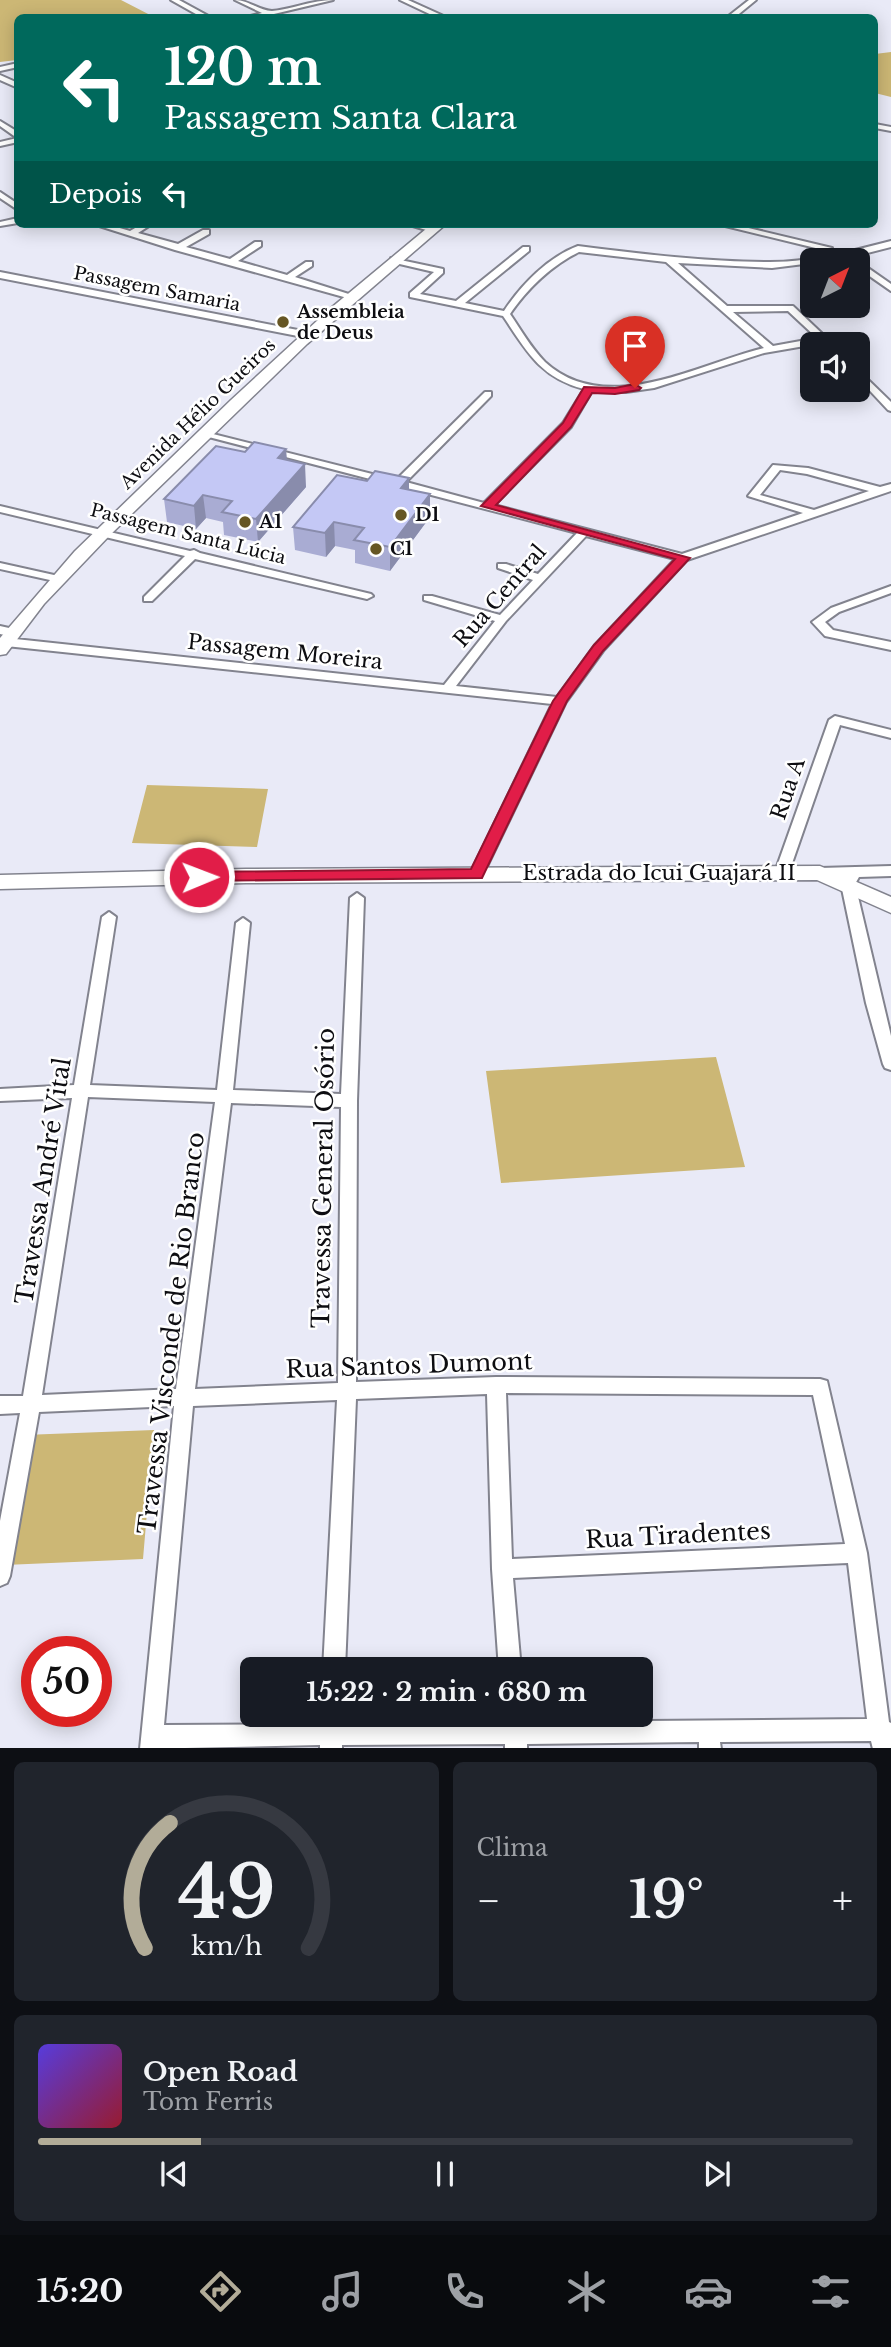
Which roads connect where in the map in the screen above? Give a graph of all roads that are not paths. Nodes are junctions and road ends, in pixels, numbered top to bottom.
1 (174, 0) edge
2 (238, 0) edge
3 (330, 0) edge
4 (403, 0) edge
5 (753, 0) edge
6 (268, 13) junction
7 (201, 14) edge
8 (264, 14) edge
9 (436, 14) edge
10 (734, 14) edge
11 (0, 123) edge
12 (14, 135) edge
13 (0, 194) edge
14 (14, 205) edge
15 (110, 228) edge
16 (141, 228) edge
17 (435, 228) edge
18 (739, 228) edge
19 (206, 232) dead end
20 (130, 234) junction
21 (258, 244) dead end
22 (891, 244) edge
23 (178, 248) junction
24 (828, 248) dead end
25 (526, 250) dead end
26 (870, 251) edge
27 (614, 255) junction
28 (394, 260) junction
29 (669, 260) junction
30 (231, 262) junction
31 (800, 262) edge
32 (309, 264) dead end
33 (607, 265) dead end
34 (870, 273) edge
35 (0, 275) edge
36 (286, 279) junction
37 (891, 288) edge
38 (351, 296) junction
39 (459, 303) junction
40 (726, 309) junction
41 (506, 314) junction
42 (816, 332) edge
43 (307, 335) junction
44 (800, 345) edge
45 (771, 349) junction
46 (870, 386) edge
47 (588, 389) junction
48 (488, 394) dead end
49 (891, 408) edge
50 (205, 433) junction
51 (399, 483) junction
52 (891, 487) edge
53 (878, 490) junction
54 (487, 506) junction
55 (0, 509) edge
56 (816, 514) junction
57 (104, 531) junction
58 (584, 532) junction
59 (194, 554) junction
60 (683, 558) junction
61 (0, 566) edge
62 (502, 566) dead end
63 (539, 578) junction
64 (59, 579) junction
65 (891, 589) edge
66 (366, 596) dead end
67 (428, 598) dead end
68 (148, 599) dead end
69 (502, 619) junction
70 (5, 639) edge
71 (891, 646) edge
72 (447, 689) junction
73 (560, 701) junction
74 (891, 734) edge
75 (891, 870) edge
76 (782, 872) junction
77 (477, 874) junction
78 (852, 880) junction
79 (0, 881) edge
80 (357, 898) dead end
81 (891, 906) edge
82 (109, 917) dead end
83 (243, 923) dead end
84 (891, 1064) edge
85 (83, 1091) junction
86 (0, 1095) edge
87 (225, 1098) junction
88 (349, 1101) junction
89 (496, 1385) junction
90 (347, 1391) junction
91 (184, 1399) junction
92 (0, 1405) edge
93 (31, 1405) junction
94 (857, 1553) junction
95 (502, 1569) junction
96 (0, 1576) edge
97 (335, 1657) edge
98 (509, 1657) edge
99 (332, 1733) edge
100 (515, 1733) edge
101 (885, 1738) edge
102 (710, 1740) edge
103 (152, 1742) edge

1 - 7 street
2 - 6 street
3 - 6 street
4 - 9 street
5 - 10 street
6 - 8 street
11 - 12 street
13 - 14 street
15 - 20 street
16 - 20 street
17 - 28 main road, Avenida Hélio Gueiros
18 - 24 street
19 - 23 street
20 - 23 street
21 - 30 street
22 - 26 street
23 - 30 street
25 - 39 street
27 - 29 street
27 - 33 street
27 - 41 street
28 - 38 main road, Avenida Hélio Gueiros
28 - 39 street
29 - 31 street
29 - 40 street
30 - 36 street
32 - 36 street
34 - 37 street
35 - 43 street, Passagem Samaria
36 - 38 street
38 - 43 main road, Avenida Hélio Gueiros
39 - 41 street
40 - 42 street
40 - 45 street
41 - 47 street
43 - 50 main road, Avenida Hélio Gueiros
44 - 45 street
45 - 47 street
46 - 49 street
47 - 54 street
48 - 51 street
50 - 51 street
50 - 57 main road, Avenida Hélio Gueiros
51 - 54 street
52 - 53 street
53 - 56 street
53 - 56 street
54 - 58 street
55 - 57 street, Passagem Santa Lúcia
56 - 60 street
57 - 59 street, Passagem Santa Lúcia
57 - 64 main road, Avenida Hélio Gueiros
58 - 60 street
58 - 63 street, Rua Central
59 - 66 street, Passagem Santa Lúcia
59 - 68 street
60 - 73 street
61 - 64 street
62 - 63 street
63 - 69 street, Rua Central
64 - 70 main road, Avenida Hélio Gueiros
65 - 71 street
67 - 69 street
69 - 72 street, Rua Central
70 - 72 street, Passagem Moreira
72 - 73 street, Passagem Moreira
73 - 77 street
74 - 76 street, Rua A
75 - 78 street
76 - 77 main road, Estrada do Icui Guajará II
76 - 78 main road, Estrada do Icui Guajará II
77 - 79 main road, Estrada do Icui Guajará II
78 - 81 main road, Estrada do Icui Guajará II
78 - 84 street
80 - 88 street, Travessa General Osório
82 - 85 street, Travessa André Vital
83 - 87 street, Travessa Visconde de Rio Branco
85 - 86 street
85 - 87 street
85 - 93 street, Travessa André Vital
87 - 88 street
87 - 91 street, Travessa Visconde de Rio Branco
88 - 90 street, Travessa General Osório
89 - 90 street, Rua Santos Dumont
89 - 94 street, Rua Santos Dumont
89 - 95 street
90 - 91 street, Rua Santos Dumont
90 - 97 street, Travessa General Osório
91 - 93 street, Rua Santos Dumont
91 - 103 street, Travessa Visconde de Rio Branco
92 - 93 street, Rua Santos Dumont
93 - 96 street, Travessa André Vital
94 - 95 street, Rua Tiradentes
94 - 101 street
95 - 98 street
99 - 100 street
99 - 103 street
100 - 102 street
101 - 102 street

